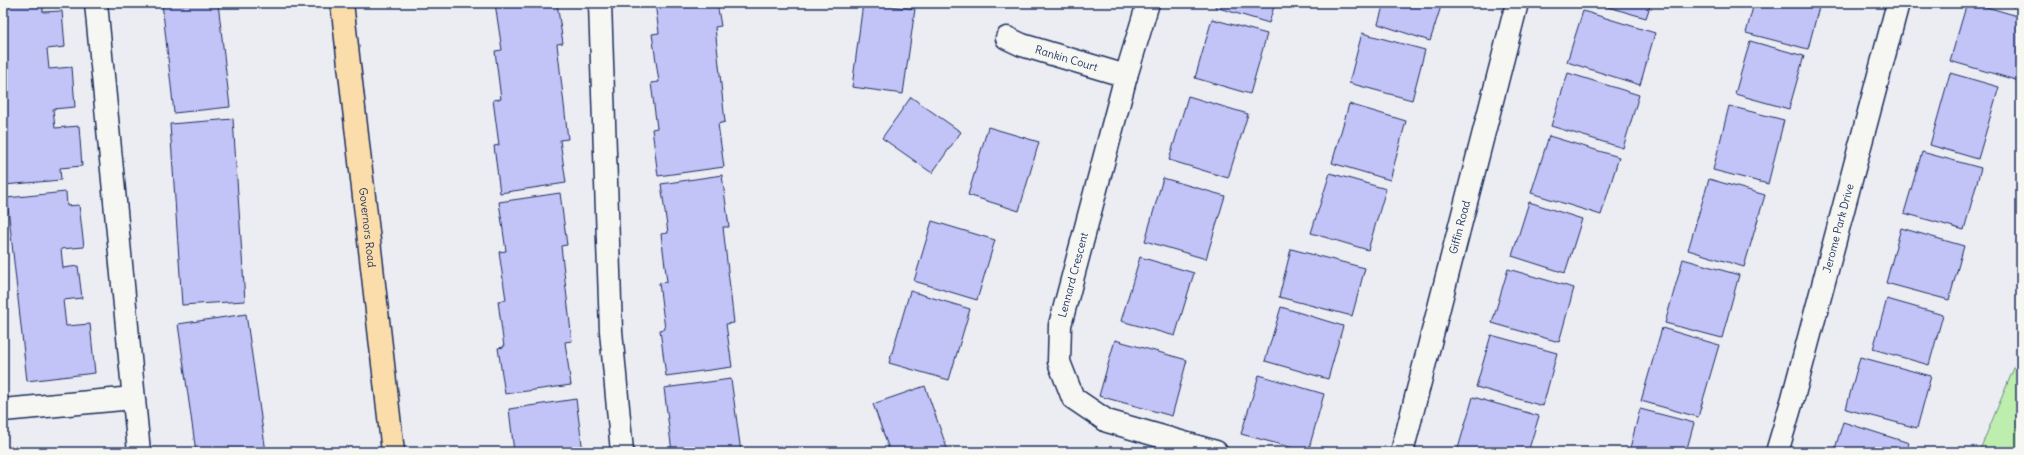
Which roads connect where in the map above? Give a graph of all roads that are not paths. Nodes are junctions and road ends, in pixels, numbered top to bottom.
1 (96, 3) edge
2 (342, 3) edge
3 (600, 3) edge
4 (1148, 3) edge
5 (1517, 3) edge
6 (1898, 3) edge
7 (1007, 38) dead end
8 (1126, 76) junction
9 (133, 398) junction
10 (3, 410) edge
11 (139, 452) edge
12 (393, 452) edge
13 (622, 452) edge
14 (1216, 452) edge
15 (1402, 452) edge
16 (1777, 452) edge

1 - 9 street
2 - 12 main road, Governors Road
3 - 13 street
4 - 8 street, Lennard Crescent
5 - 15 street, Giffin Road
6 - 16 street, Jerome Park Drive
7 - 8 street, Rankin Court
8 - 14 street, Lennard Crescent
9 - 10 street
9 - 11 street

